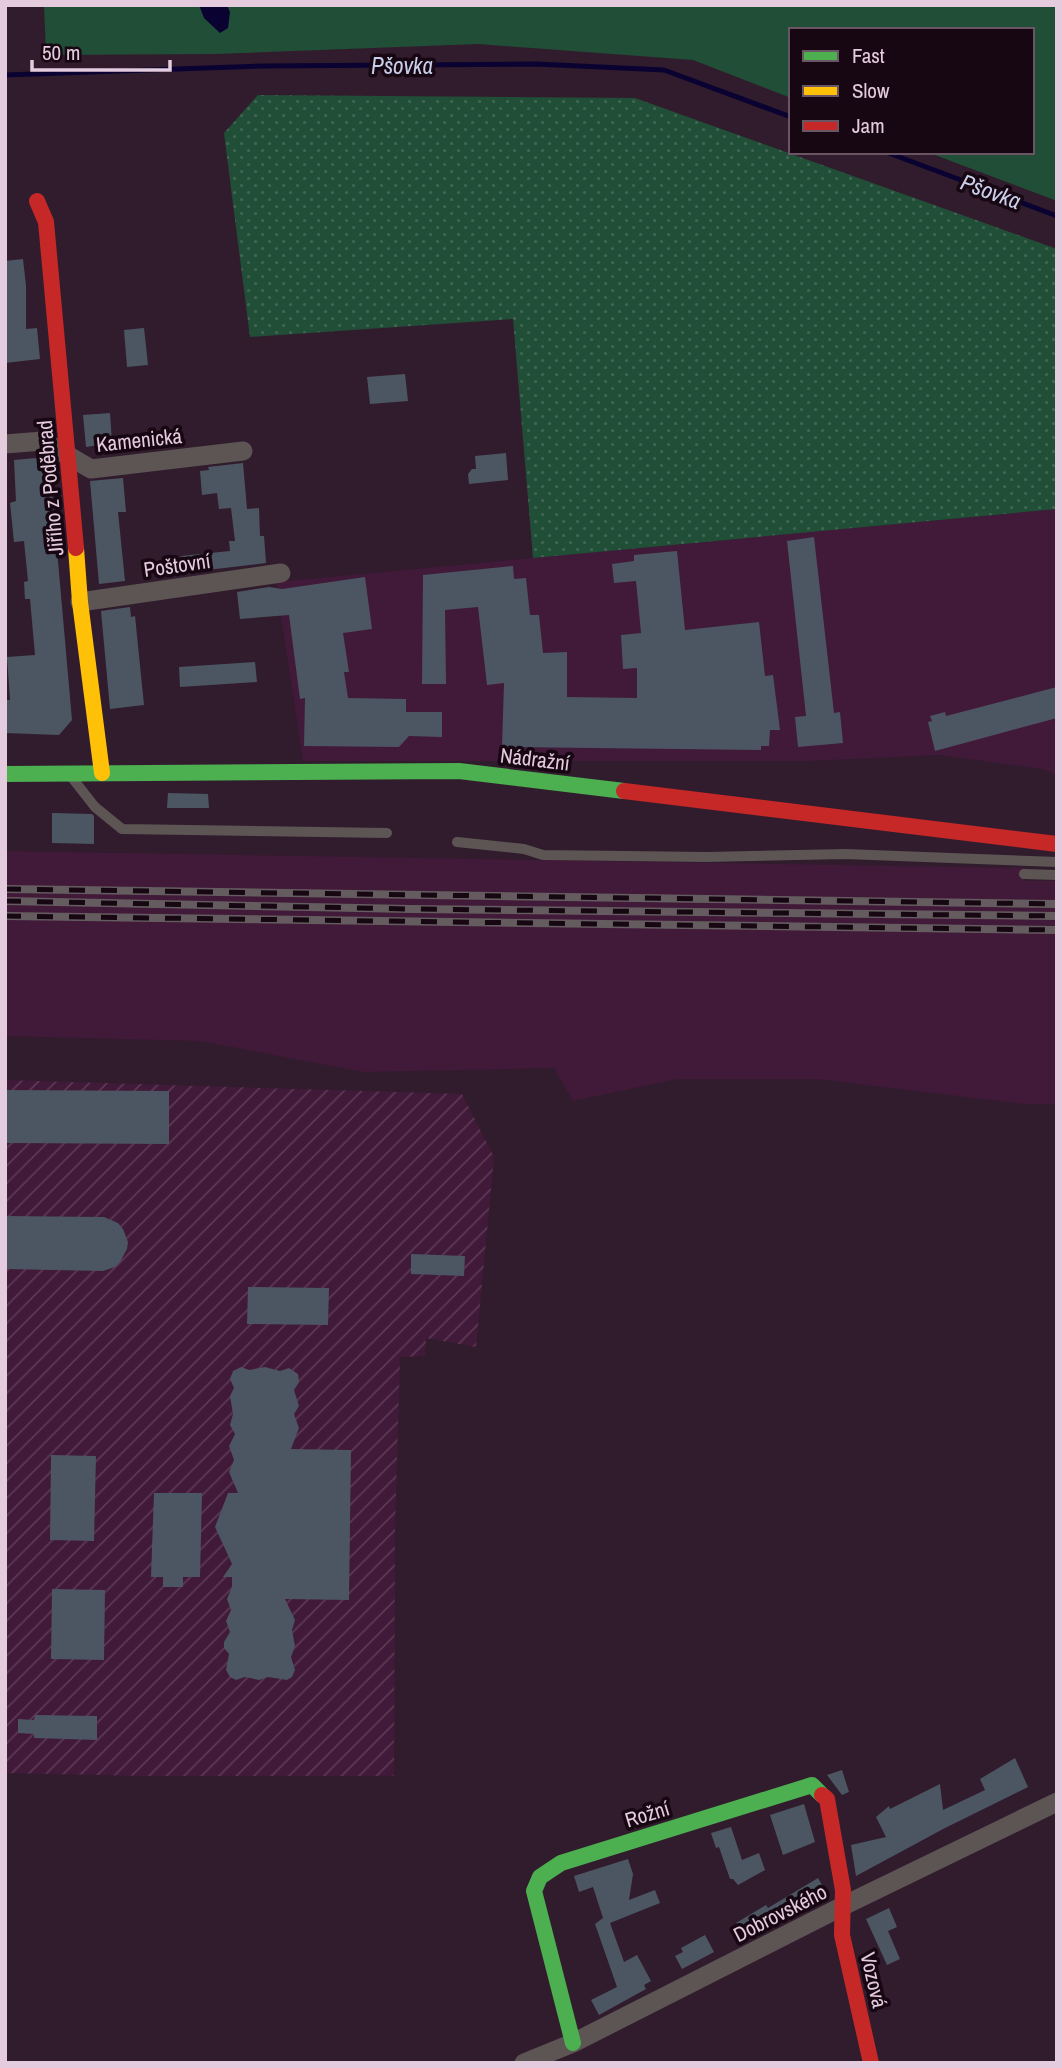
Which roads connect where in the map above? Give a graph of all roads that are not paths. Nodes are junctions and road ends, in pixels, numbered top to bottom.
1 (37, 201) dead end
2 (5, 444) edge
3 (243, 451) dead end
4 (69, 456) junction
5 (281, 573) dead end
6 (80, 602) junction
7 (68, 773) junction
8 (102, 773) junction
9 (5, 774) edge
10 (387, 833) dead end
11 (457, 842) dead end
12 (1057, 844) edge
13 (1057, 862) edge
14 (1024, 874) dead end
15 (1057, 875) edge
16 (1057, 1802) edge
17 (843, 1906) junction
18 (573, 2043) junction
19 (524, 2063) edge
20 (871, 2063) edge

1 - 4 street, Jiřího z Poděbrad
2 - 4 street, Kamenická
3 - 4 street, Kamenická
4 - 6 street, Jiřího z Poděbrad
5 - 6 street, Poštovní
6 - 8 street, Jiřího z Poděbrad
7 - 8 street, Nádražní
7 - 9 street, Nádražní
7 - 10 lane
8 - 12 street, Nádražní
11 - 13 lane
14 - 15 lane
16 - 17 street, Dobrovského
17 - 18 street, Dobrovského
17 - 18 street, Rožní
17 - 20 street, Vozová
18 - 19 street, Dobrovského

